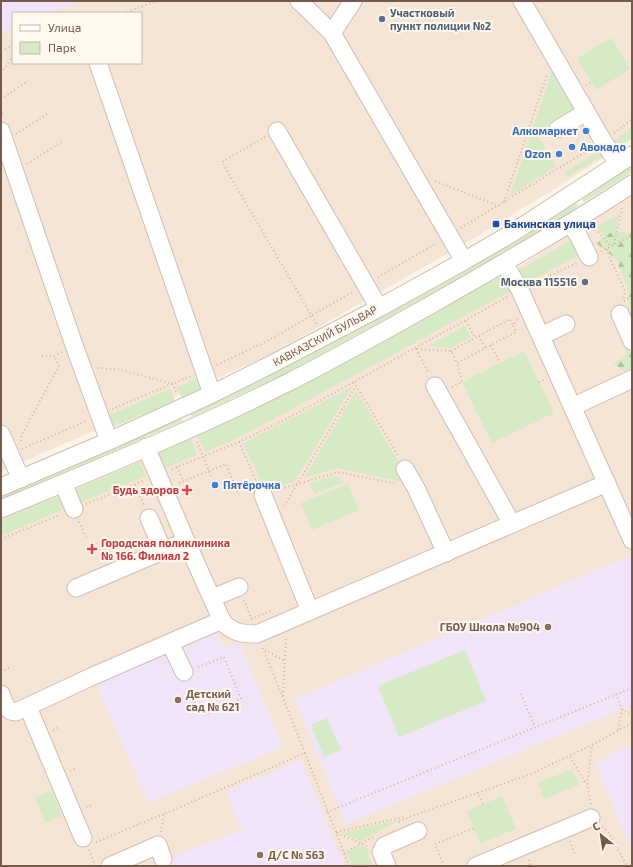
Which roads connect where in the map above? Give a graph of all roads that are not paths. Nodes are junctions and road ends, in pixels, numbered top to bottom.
1 (299, 1) edge
2 (353, 1) edge
3 (522, 1) edge
4 (332, 33) junction
5 (98, 64) edge
6 (586, 112) junction
7 (558, 129) dead end
8 (277, 131) road end
9 (3, 136) edge
10 (625, 160) edge
11 (632, 184) edge
12 (570, 224) junction
13 (589, 257) road end
14 (464, 261) junction
15 (504, 263) junction
16 (379, 308) junction
17 (621, 308) road end
18 (566, 324) dead end
19 (541, 336) junction
20 (632, 341) edge
21 (632, 379) edge
22 (435, 386) road end
23 (212, 394) junction
24 (572, 407) junction
25 (1, 434) edge
26 (109, 440) junction
27 (146, 447) junction
28 (405, 469) road end
29 (20, 479) junction
30 (607, 483) junction
31 (63, 484) junction
32 (1, 487) edge
33 (263, 495) road end
34 (1, 509) edge
35 (74, 509) dead end
36 (626, 512) edge
37 (149, 518) road end
38 (512, 524) junction
39 (632, 540) edge
40 (186, 542) junction
41 (163, 551) junction
42 (446, 552) junction
43 (239, 587) road end
44 (76, 588) dead end
45 (212, 598) junction
46 (310, 611) junction
47 (222, 620) junction
48 (170, 643) junction
49 (184, 672) road end
50 (1, 694) edge
51 (28, 706) junction
52 (595, 818) road end
53 (418, 831) dead end
54 (88, 840) road end
55 (161, 852) road end
56 (384, 859) edge
57 (110, 866) edge
58 (476, 866) edge

1 - 4 street
2 - 4 street
3 - 6 street
4 - 14 street
5 - 23 street
6 - 7 street
6 - 10 street
8 - 16 street
9 - 26 street
10 - 14 street, КАВКАЗСКИЙ БУЛЬВАР
11 - 12 street
12 - 13 street
12 - 15 street
14 - 16 street, КАВКАЗСКИЙ БУЛЬВАР
15 - 19 street
15 - 27 street
16 - 23 street, КАВКАЗСКИЙ БУЛЬВАР
17 - 20 street
18 - 19 street
19 - 24 street
21 - 24 street
22 - 38 street
23 - 26 street, КАВКАЗСКИЙ БУЛЬВАР
24 - 30 street
25 - 29 street
26 - 29 street, КАВКАЗСКИЙ БУЛЬВАР
27 - 31 street
27 - 40 street
28 - 42 street
29 - 32 street, КАВКАЗСКИЙ БУЛЬВАР
30 - 36 street
30 - 38 street
31 - 34 street
31 - 35 street
33 - 46 street
36 - 39 street
37 - 41 street
38 - 42 street
40 - 41 street
40 - 45 street
41 - 44 street
42 - 46 street
43 - 45 street
45 - 47 street
46 - 47 street
47 - 48 street
48 - 49 street
48 - 51 street
50 - 51 street
51 - 54 street
52 - 58 street
53 - 56 street
55 - 57 street

